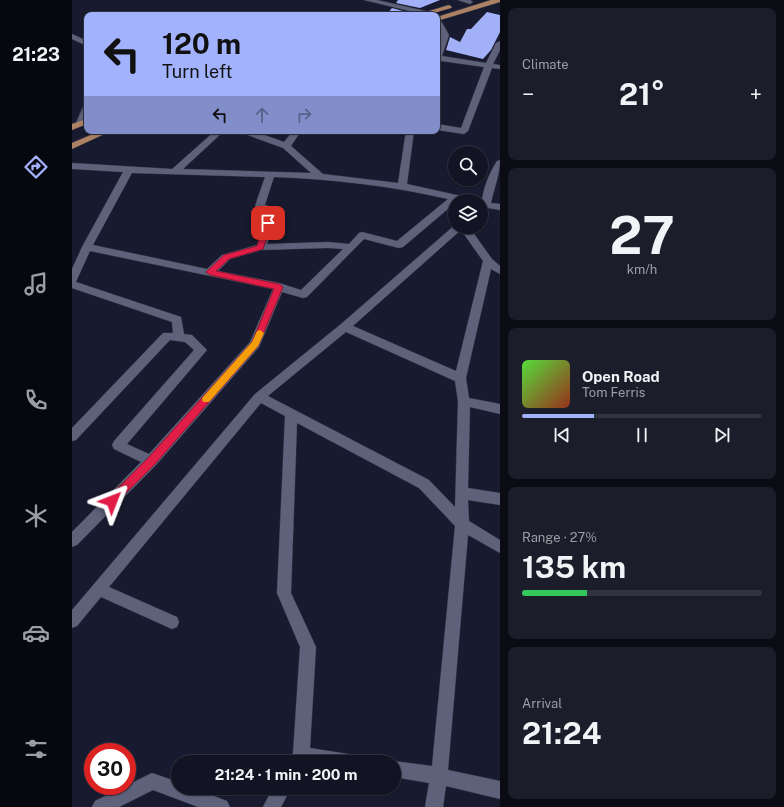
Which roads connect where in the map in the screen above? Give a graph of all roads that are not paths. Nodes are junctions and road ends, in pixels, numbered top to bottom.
1 (367, 0) edge
2 (462, 0) edge
3 (498, 0) edge
4 (473, 1) edge
5 (421, 12) edge
6 (437, 12) edge
7 (440, 18) edge
8 (440, 25) edge
9 (445, 35) junction
10 (72, 36) edge
11 (440, 37) edge
12 (84, 42) edge
13 (500, 43) edge
14 (440, 53) edge
15 (440, 60) edge
16 (489, 65) junction
17 (500, 67) edge
18 (84, 114) edge
19 (80, 124) edge
20 (440, 127) edge
21 (100, 134) edge
22 (217, 134) edge
23 (253, 134) edge
24 (295, 134) edge
25 (410, 134) edge
26 (72, 146) edge
27 (286, 146) junction
28 (500, 163) edge
29 (72, 166) edge
30 (129, 170) junction
31 (175, 171) junction
32 (271, 174) junction
33 (320, 176) junction
34 (496, 177) edge
35 (402, 186) junction
36 (488, 195) edge
37 (448, 196) edge
38 (448, 204) edge
39 (488, 206) edge
40 (500, 207) edge
41 (451, 234) edge
42 (469, 234) edge
43 (87, 247) junction
44 (261, 247) junction
45 (351, 248) junction
46 (488, 261) junction
47 (500, 271) edge
48 (210, 272) junction
49 (72, 280) edge
50 (72, 284) edge
51 (279, 287) junction
52 (345, 327) junction
53 (180, 337) junction
54 (460, 378) junction
55 (259, 397) junction
56 (464, 401) junction
57 (500, 409) edge
58 (291, 413) junction
59 (72, 436) edge
60 (151, 461) junction
61 (461, 493) junction
62 (500, 499) edge
63 (462, 524) junction
64 (72, 541) edge
65 (500, 546) edge
66 (98, 589) junction
67 (72, 621) edge
68 (172, 622) dead end
69 (299, 755) edge
70 (401, 770) edge
71 (439, 776) junction
72 (500, 790) edge
73 (278, 795) edge
74 (101, 807) edge
75 (221, 807) edge
76 (272, 807) edge
77 (434, 807) edge

1 - 5 street
2 - 4 street
3 - 7 main road
4 - 6 main road
8 - 9 street
9 - 11 street
9 - 14 street
10 - 12 street
13 - 16 street
15 - 16 street
16 - 17 street
16 - 20 street
18 - 19 street
21 - 26 main road
22 - 31 street
23 - 27 street
24 - 27 street
25 - 35 street
27 - 33 street
28 - 34 street
29 - 30 street
30 - 31 street
30 - 43 street
31 - 32 street
32 - 33 street
32 - 44 street
33 - 35 street
34 - 36 street
35 - 37 street
38 - 45 street
39 - 40 street
41 - 52 street
42 - 46 street
43 - 48 street
43 - 49 street
44 - 45 street
44 - 48 street
45 - 51 street
46 - 47 street
46 - 54 street
48 - 51 street
50 - 53 street
51 - 60 street
52 - 54 street
52 - 55 street
53 - 59 street
53 - 60 street
54 - 56 street
55 - 58 street
55 - 66 street
56 - 57 street
56 - 61 street
58 - 63 street
58 - 69 street
60 - 64 street
61 - 62 street
61 - 63 street
63 - 65 street
63 - 71 street
66 - 67 street
66 - 68 street
70 - 71 street
71 - 72 street
71 - 77 street
73 - 76 street
74 - 75 street

